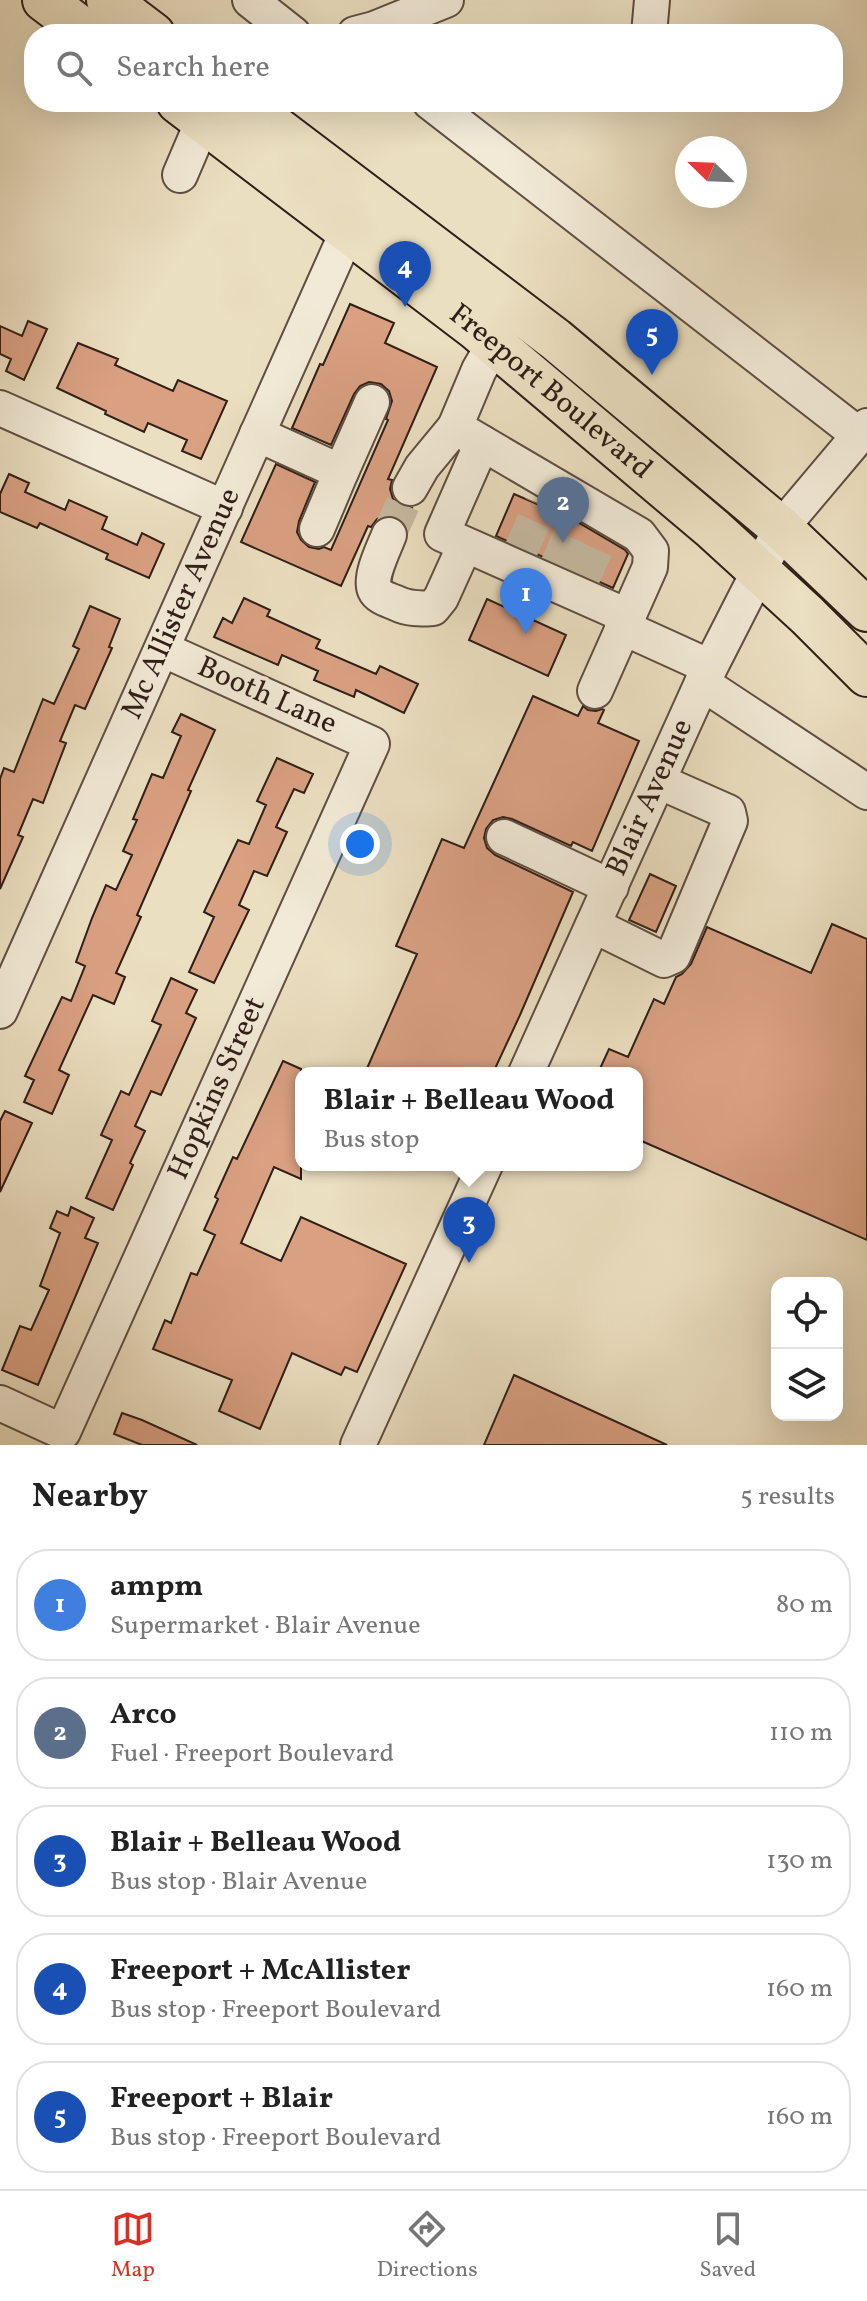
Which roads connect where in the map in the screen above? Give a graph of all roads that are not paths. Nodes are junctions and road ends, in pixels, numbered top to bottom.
1 (44, 0) edge
2 (250, 0) edge
3 (446, 0) edge
4 (652, 0) edge
5 (90, 24) edge
6 (280, 24) edge
7 (388, 24) edge
8 (650, 24) edge
9 (191, 112) edge
10 (193, 112) edge
11 (252, 112) edge
12 (443, 112) edge
13 (180, 175) dead end
14 (356, 212) junction
15 (494, 344) junction
16 (372, 402) dead end
17 (0, 408) edge
18 (863, 430) edge
19 (257, 434) junction
20 (469, 435) junction
21 (341, 472) junction
22 (410, 488) tunnel mouth
23 (225, 508) junction
24 (781, 528) junction
25 (317, 529) dead end
26 (389, 535) tunnel mouth
27 (465, 545) junction
28 (759, 571) junction
29 (867, 610) edge
30 (625, 621) junction
31 (162, 649) junction
32 (706, 675) junction
33 (867, 675) edge
34 (595, 691) dead end
35 (372, 744) joint
36 (658, 781) junction
37 (867, 792) edge
38 (504, 837) dead end
39 (611, 887) junction
40 (593, 925) junction
41 (0, 1011) edge
42 (529, 1067) edge
43 (482, 1171) edge
44 (0, 1403) edge
45 (358, 1445) edge

1 - 5 main road
2 - 6 street
3 - 7 street
4 - 8 street
9 - 13 street
10 - 14 main road, Freeport Boulevard
11 - 14 main road, Freeport Boulevard
12 - 18 street
14 - 15 main road, Freeport Boulevard
14 - 19 street, Mc Allister Avenue
14 - 24 main road, Freeport Boulevard
15 - 20 street
15 - 28 main road, Freeport Boulevard
16 - 21 street
17 - 23 street
18 - 24 street, Blair Avenue
19 - 21 street
19 - 23 street, Mc Allister Avenue
20 - 22 street
20 - 27 street
20 - 30 street
21 - 25 street
23 - 31 street, Mc Allister Avenue
24 - 28 street, Blair Avenue
24 - 29 main road, Freeport Boulevard
26 - 27 street
27 - 30 street
28 - 32 street, Blair Avenue
28 - 33 main road, Freeport Boulevard
30 - 32 street
30 - 34 street
31 - 35 street, Booth Lane
31 - 41 street, Mc Allister Avenue
32 - 36 street, Blair Avenue
32 - 37 street
35 - 44 street, Hopkins Street
36 - 39 street, Blair Avenue
36 - 40 street
38 - 39 street
39 - 40 street, Blair Avenue
40 - 42 street, Blair Avenue
43 - 45 street

